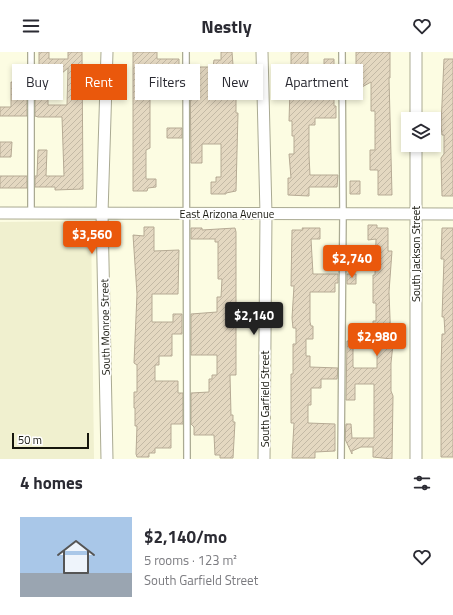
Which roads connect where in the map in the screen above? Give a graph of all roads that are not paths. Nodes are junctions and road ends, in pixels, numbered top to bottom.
1 (31, 52) edge
2 (107, 52) edge
3 (186, 52) edge
4 (262, 52) edge
5 (342, 52) edge
6 (416, 52) edge
7 (416, 112) edge
8 (416, 152) edge
9 (0, 213) edge
10 (31, 213) junction
11 (102, 213) junction
12 (188, 213) junction
13 (266, 214) junction
14 (343, 214) junction
15 (416, 214) junction
16 (453, 214) edge
17 (107, 459) edge
18 (187, 459) edge
19 (264, 459) edge
20 (341, 459) edge
21 (416, 459) edge

1 - 10 lane
2 - 11 street, South Monroe Street
3 - 12 lane
4 - 13 street, South Garfield Street
5 - 14 lane
6 - 7 street
8 - 15 street, South Jackson Street
9 - 10 street, East Arizona Avenue
10 - 11 street, East Arizona Avenue
11 - 12 street, East Arizona Avenue
11 - 17 street, South Monroe Street
12 - 13 street, East Arizona Avenue
12 - 18 lane
13 - 14 street, East Arizona Avenue
13 - 19 street, South Garfield Street
14 - 15 street, East Arizona Avenue
14 - 20 lane
15 - 16 street, East Arizona Avenue
15 - 21 street, South Jackson Street

